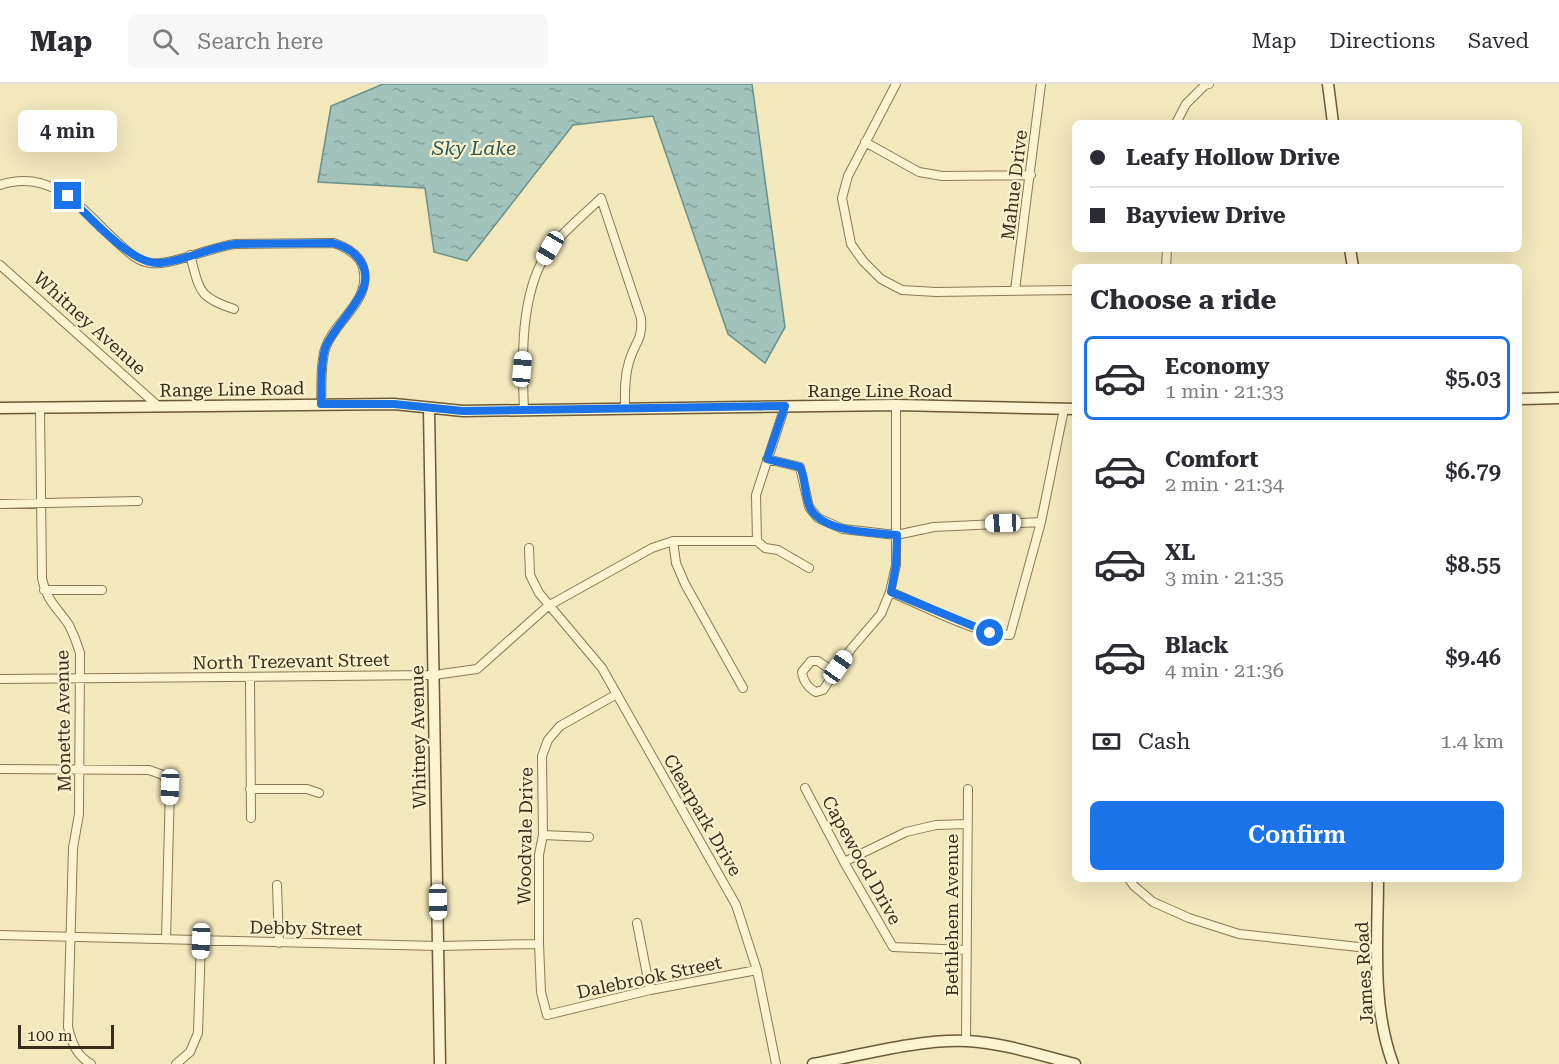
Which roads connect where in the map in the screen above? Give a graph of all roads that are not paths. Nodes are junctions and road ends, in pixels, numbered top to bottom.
1 (896, 84) edge
2 (1041, 84) edge
3 (1206, 84) edge
4 (1328, 84) edge
5 (1178, 120) edge
6 (1333, 120) edge
7 (865, 142) junction
8 (1031, 175) junction
9 (0, 185) edge
10 (190, 255) junction
11 (0, 265) edge
12 (1015, 290) junction
13 (1072, 290) edge
14 (234, 309) dead end
15 (1559, 398) edge
16 (1522, 399) edge
17 (321, 404) junction
18 (896, 405) junction
19 (158, 406) junction
20 (785, 406) junction
21 (0, 408) edge
22 (40, 408) junction
23 (429, 409) junction
24 (1064, 409) junction
25 (1072, 409) edge
26 (625, 410) junction
27 (524, 411) junction
28 (767, 459) junction
29 (138, 501) dead end
30 (0, 504) edge
31 (41, 504) junction
32 (1041, 522) junction
33 (897, 535) junction
34 (674, 541) junction
35 (757, 541) junction
36 (529, 548) dead end
37 (809, 568) dead end
38 (44, 590) junction
39 (102, 590) dead end
40 (891, 592) junction
41 (548, 606) junction
42 (834, 673) junction
43 (434, 675) junction
44 (250, 676) junction
45 (0, 679) edge
46 (81, 679) junction
47 (743, 688) dead end
48 (617, 694) junction
49 (0, 770) edge
50 (79, 770) junction
51 (805, 788) dead end
52 (250, 789) junction
53 (968, 789) dead end
54 (319, 793) dead end
55 (251, 818) dead end
56 (967, 824) junction
57 (543, 835) junction
58 (588, 837) dead end
59 (844, 862) junction
60 (1131, 882) edge
61 (1378, 882) edge
62 (277, 885) dead end
63 (637, 923) dead end
64 (0, 935) edge
65 (72, 935) junction
66 (166, 939) junction
67 (201, 941) junction
68 (279, 943) junction
69 (539, 944) junction
70 (438, 946) junction
71 (1377, 949) junction
72 (966, 950) junction
73 (757, 970) junction
74 (651, 990) junction
75 (547, 1016) joint
76 (966, 1041) junction
77 (91, 1064) edge
78 (176, 1064) edge
79 (440, 1064) edge
80 (776, 1064) edge
81 (813, 1064) edge
82 (1075, 1064) edge
83 (1393, 1064) edge

1 - 7 street
2 - 8 street, Mahue Drive
3 - 5 street
4 - 6 main road
7 - 8 street
7 - 12 street
8 - 12 street, Mahue Drive
9 - 10 street
10 - 14 street
10 - 17 street
11 - 19 street, Whitney Avenue
12 - 13 street
15 - 16 main road
17 - 19 main road, Range Line Road
17 - 23 main road, Range Line Road
18 - 20 main road, Range Line Road
18 - 24 main road, Range Line Road
18 - 33 street
19 - 22 main road, Range Line Road
20 - 26 main road, Range Line Road
20 - 28 street
21 - 22 main road, Range Line Road
22 - 31 street, Monette Avenue
23 - 27 main road, Range Line Road
23 - 43 main road, Whitney Avenue
24 - 25 main road, Range Line Road
24 - 32 street
26 - 27 main road, Range Line Road
26 - 27 street
28 - 33 street
28 - 35 street
29 - 31 street
30 - 31 street
31 - 38 street, Monette Avenue
32 - 33 street
32 - 40 street
33 - 40 street
34 - 35 street, North Trezevant Street
34 - 41 street, North Trezevant Street
34 - 47 street
35 - 37 street
36 - 41 street, Clearpark Drive
38 - 39 street
38 - 46 street, Monette Avenue
40 - 42 street
41 - 43 street, North Trezevant Street
41 - 48 street, Clearpark Drive
42 - 42 street
43 - 44 street, North Trezevant Street
43 - 70 main road, Whitney Avenue
44 - 46 street, North Trezevant Street
44 - 52 street
45 - 46 street, North Trezevant Street
46 - 50 street, Monette Avenue
48 - 57 street, Woodvale Drive
48 - 73 street, Clearpark Drive
49 - 50 street
50 - 65 street, Monette Avenue
50 - 66 street
51 - 59 street, Capewood Drive
52 - 54 street
52 - 55 street
53 - 56 street, Bethlehem Avenue
56 - 59 street
56 - 72 street, Bethlehem Avenue
57 - 58 street
57 - 69 street, Woodvale Drive
59 - 72 street, Capewood Drive
60 - 71 street
61 - 71 main road, James Road
62 - 68 street
63 - 74 street
64 - 65 street, Debby Street
65 - 66 street, Debby Street
65 - 77 street, Monette Avenue
66 - 67 street, Debby Street
67 - 68 street, Debby Street
67 - 78 street
68 - 70 street, Debby Street
69 - 70 street, Debby Street
69 - 75 street, Woodvale Drive
70 - 79 main road, Whitney Avenue
71 - 83 main road, James Road
72 - 76 street, Bethlehem Avenue
73 - 74 street, Dalebrook Street
73 - 80 street, Clearpark Drive
74 - 75 street, Dalebrook Street
76 - 81 main road
76 - 82 main road

